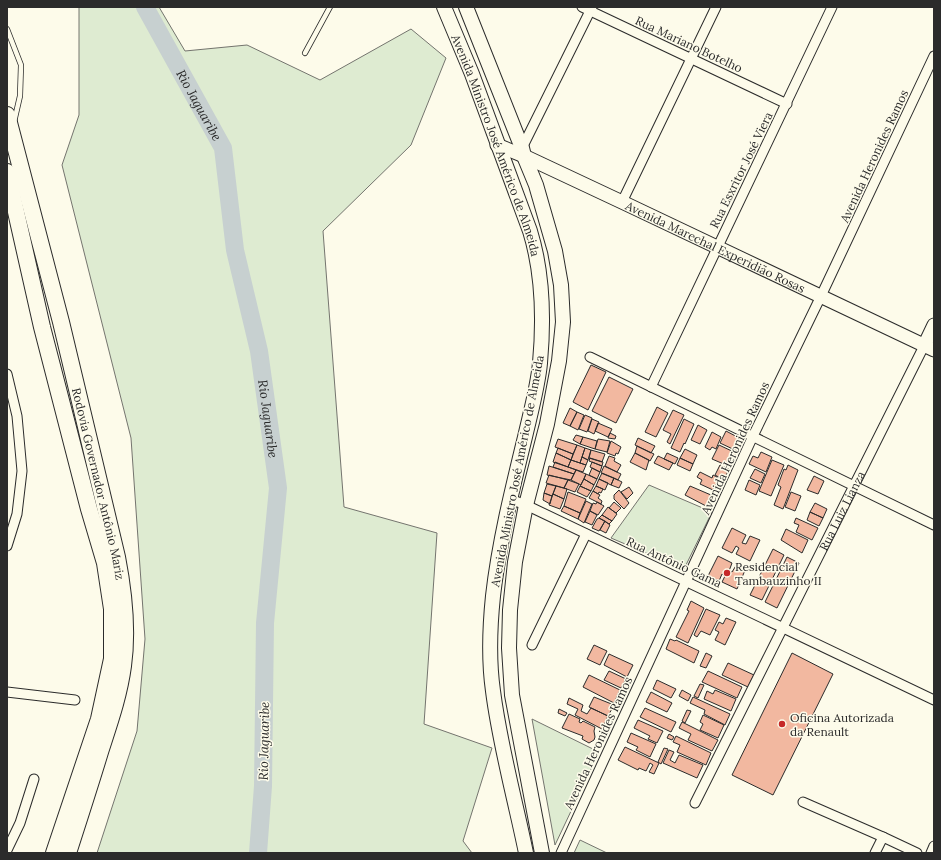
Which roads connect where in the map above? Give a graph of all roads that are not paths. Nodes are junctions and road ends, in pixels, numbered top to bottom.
1 (330, 7) edge
2 (444, 7) edge
3 (466, 7) edge
4 (716, 7) edge
5 (832, 7) edge
6 (588, 8) edge
7 (7, 29) edge
8 (305, 53) dead end
9 (934, 56) edge
10 (691, 58) junction
11 (787, 104) junction
12 (7, 115) edge
13 (12, 133) junction
14 (497, 145) junction
15 (523, 152) junction
16 (7, 172) edge
17 (622, 202) junction
18 (547, 220) junction
19 (530, 231) junction
20 (717, 247) junction
21 (821, 296) junction
22 (934, 326) edge
23 (929, 348) edge
24 (590, 357) dead end
25 (7, 374) edge
26 (651, 387) junction
27 (753, 436) junction
28 (854, 486) junction
29 (510, 499) junction
30 (526, 505) junction
31 (934, 525) edge
32 (586, 534) junction
33 (7, 546) edge
34 (686, 581) junction
35 (783, 627) junction
36 (532, 645) dead end
37 (7, 692) edge
38 (75, 700) dead end
39 (934, 700) edge
40 (34, 779) dead end
41 (803, 802) dead end
42 (695, 803) dead end
43 (883, 837) junction
44 (934, 846) edge
45 (7, 850) edge
46 (54, 853) edge
47 (68, 853) edge
48 (526, 853) edge
49 (542, 853) edge
50 (561, 853) edge
51 (876, 853) edge
52 (917, 853) edge
53 (931, 853) edge

1 - 8 lane
2 - 14 main road, Avenida Ministro José Américo de Almeida
3 - 15 main road, Avenida Ministro José Américo de Almeida
4 - 10 street
5 - 11 street, Rua Esxritor José Viera
6 - 10 street, Rua Mariano Botelho
6 - 15 street
7 - 13 lane
9 - 21 street, Avenida Heronides Ramos
10 - 11 street, Rua Mariano Botelho
10 - 17 street
11 - 20 street, Rua Esxritor José Viera
12 - 13 highway, Rodovia Governador Antônio Mariz
13 - 47 highway, Rodovia Governador Antônio Mariz
14 - 15 main road, Avenida Marechal Experidião Rosas
14 - 19 main road, Avenida Ministro José Américo de Almeida
15 - 17 main road, Avenida Marechal Experidião Rosas
15 - 18 main road, Avenida Ministro José Américo de Almeida
16 - 46 highway, Rodovia Governador Antônio Mariz
17 - 20 main road, Avenida Marechal Experidião Rosas
18 - 19 main road
18 - 30 main road, Avenida Ministro José Américo de Almeida
19 - 29 main road, Avenida Ministro José Américo de Almeida
20 - 21 main road, Avenida Marechal Experidião Rosas
20 - 26 street, Rua Esxritor José Viera
21 - 23 main road, Avenida Marechal Experidião Rosas
21 - 27 street, Avenida Heronides Ramos
22 - 23 main road, Rua Luiz Lianza
23 - 28 street, Rua Luiz Lianza
24 - 26 street
25 - 33 street
26 - 27 street
27 - 28 street
27 - 34 street, Avenida Heronides Ramos
28 - 31 street
28 - 35 street, Rua Luiz Lianza
29 - 30 street, Rua Antônio Gama
29 - 48 main road, Avenida Ministro José Américo de Almeida
30 - 32 street, Rua Antônio Gama
30 - 49 main road, Avenida Ministro José Américo de Almeida
32 - 34 street, Rua Antônio Gama
32 - 36 street
34 - 35 street, Rua Antônio Gama
34 - 50 street, Avenida Heronides Ramos
35 - 39 street, Rua Antônio Gama
35 - 42 street, Rua Luiz Lianza
37 - 38 street
40 - 45 street
41 - 43 street
43 - 51 street
43 - 52 street
44 - 53 street

